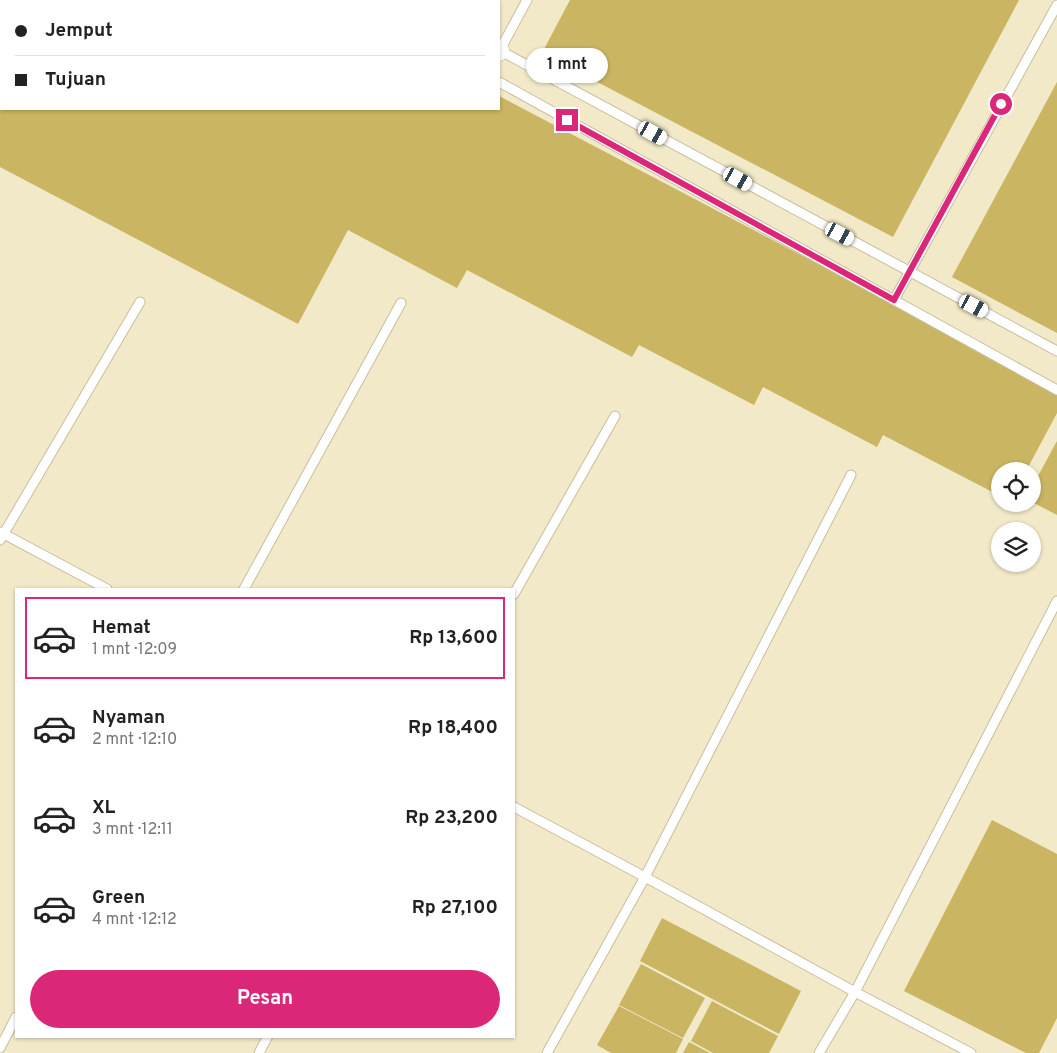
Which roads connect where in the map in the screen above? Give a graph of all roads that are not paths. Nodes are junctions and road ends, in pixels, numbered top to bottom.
1 (527, 0) edge
2 (1057, 5) edge
3 (500, 49) edge
4 (500, 52) edge
5 (500, 83) edge
6 (908, 271) junction
7 (894, 300) junction
8 (140, 302) dead end
9 (401, 303) dead end
10 (1057, 351) edge
11 (1057, 390) edge
12 (615, 416) dead end
13 (851, 475) dead end
14 (1, 535) edge
15 (105, 588) edge
16 (245, 588) edge
17 (515, 592) edge
18 (1057, 601) edge
19 (515, 807) edge
20 (645, 877) junction
21 (854, 992) junction
22 (15, 1019) edge
23 (267, 1038) edge
24 (0, 1048) edge
25 (259, 1053) edge
26 (547, 1053) edge
27 (819, 1053) edge
28 (971, 1053) edge

1 - 3 lane
2 - 6 lane
4 - 6 lane
5 - 7 lane
6 - 7 lane
6 - 10 lane
7 - 11 lane
8 - 14 lane
9 - 16 lane
12 - 17 lane
13 - 20 lane
14 - 15 lane
18 - 21 lane
19 - 20 lane
20 - 21 lane
20 - 26 lane
21 - 27 lane
21 - 28 lane
22 - 24 lane
23 - 25 lane

